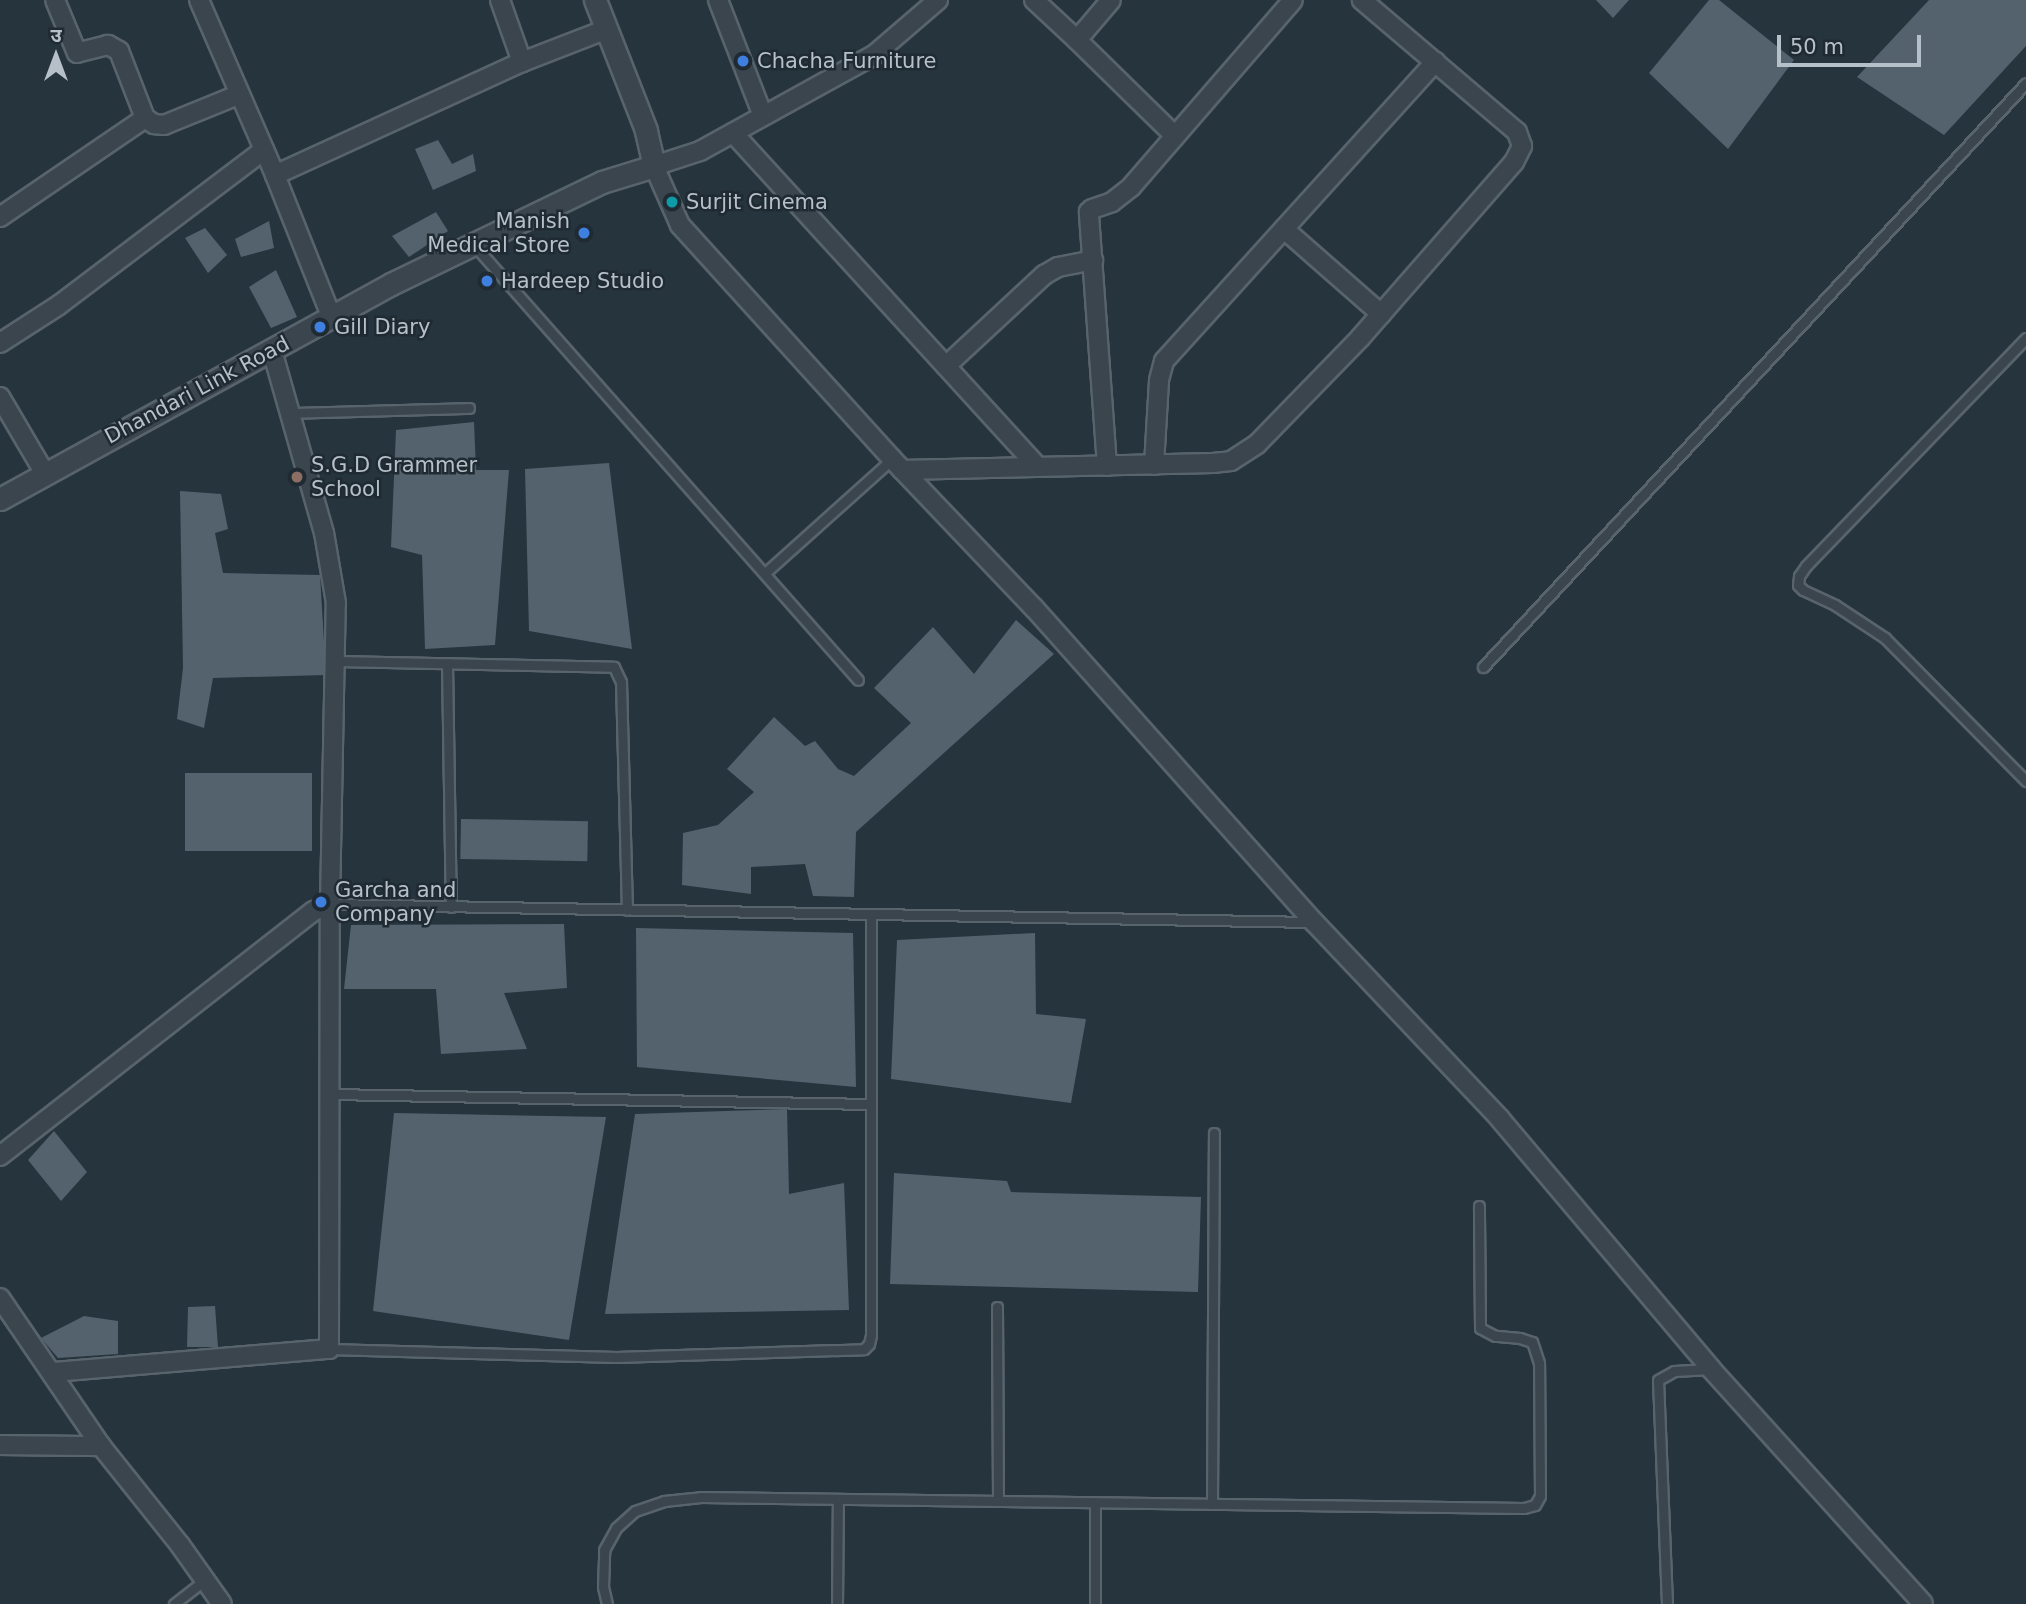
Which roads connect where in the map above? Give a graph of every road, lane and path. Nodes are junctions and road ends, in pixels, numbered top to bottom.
1 (55, 0) edge
2 (199, 0) edge
3 (500, 0) edge
4 (595, 0) edge
5 (718, 0) edge
6 (938, 0) edge
7 (1034, 0) edge
8 (1111, 0) edge
9 (1293, 0) edge
10 (1362, 0) edge
11 (607, 29) junction
12 (1077, 40) junction
13 (522, 62) junction
14 (1435, 62) junction
15 (2026, 83) edge
16 (238, 94) junction
17 (763, 116) junction
18 (145, 118) junction
19 (733, 133) junction
20 (1175, 136) junction
21 (264, 150) junction
22 (654, 166) junction
23 (275, 176) junction
24 (0, 217) edge
25 (1284, 229) junction
26 (473, 244) junction
27 (1093, 260) junction
28 (1381, 314) junction
29 (331, 316) junction
30 (2026, 338) edge
31 (0, 343) edge
32 (272, 351) junction
33 (946, 366) junction
34 (0, 397) edge
35 (469, 408) dead end
36 (290, 413) junction
37 (897, 465) junction
38 (1153, 465) junction
39 (1107, 466) junction
40 (1038, 467) junction
41 (44, 472) junction
42 (0, 499) edge
43 (765, 573) junction
44 (337, 661) junction
45 (447, 663) junction
46 (1483, 667) dead end
47 (858, 680) dead end
48 (2026, 780) edge
49 (330, 904) junction
50 (451, 907) junction
51 (627, 910) junction
52 (871, 915) junction
53 (1314, 922) junction
54 (330, 1094) junction
55 (871, 1104) junction
56 (1214, 1133) dead end
57 (0, 1156) edge
58 (1479, 1206) dead end
59 (1, 1300) edge
60 (997, 1307) dead end
61 (329, 1349) junction
62 (1711, 1369) junction
63 (54, 1372) junction
64 (0, 1445) edge
65 (101, 1446) junction
66 (838, 1499) junction
67 (998, 1501) junction
68 (1095, 1503) junction
69 (1212, 1504) junction
70 (206, 1579) junction
71 (174, 1604) edge
72 (222, 1604) edge
73 (607, 1604) edge
74 (837, 1604) edge
75 (1095, 1604) edge
76 (1667, 1604) edge
77 (1923, 1604) edge

1 - 18 street
2 - 16 street
3 - 13 street
4 - 11 street
5 - 17 street
6 - 17 street
7 - 12 street
8 - 12 street
9 - 20 street
10 - 14 street
11 - 13 street
11 - 22 street
12 - 20 street
13 - 23 street
14 - 25 street
14 - 28 street
15 - 46 lane
16 - 18 street
16 - 21 street
17 - 19 street
18 - 24 street
19 - 22 street
19 - 33 street
20 - 27 street
21 - 23 street
21 - 31 street
22 - 26 street, Dhandari Link Road
22 - 37 street
23 - 29 street
25 - 28 street
25 - 38 street
26 - 29 street, Dhandari Link Road
26 - 43 lane
27 - 33 street
27 - 39 street
28 - 38 street
29 - 32 street, Dhandari Link Road
30 - 48 lane
32 - 36 street
32 - 41 street, Dhandari Link Road
33 - 40 street
34 - 41 street
35 - 36 lane
36 - 44 street
37 - 40 street
37 - 43 lane
37 - 53 street
38 - 39 street
39 - 40 street
41 - 42 street, Dhandari Link Road
43 - 47 lane
44 - 45 lane
44 - 49 street
45 - 50 lane
45 - 51 lane
49 - 50 lane
49 - 54 street
49 - 57 street
50 - 51 lane
51 - 52 lane
52 - 53 lane
52 - 55 lane
53 - 62 street
54 - 55 lane
54 - 61 street
55 - 61 lane
56 - 69 lane
58 - 69 lane
59 - 63 street
60 - 67 lane
61 - 63 street
62 - 76 lane
62 - 77 street
63 - 65 street
64 - 65 street
65 - 70 street
66 - 67 lane
66 - 73 lane
66 - 74 lane
67 - 68 lane
68 - 69 lane
68 - 75 lane
70 - 71 lane
70 - 72 street

